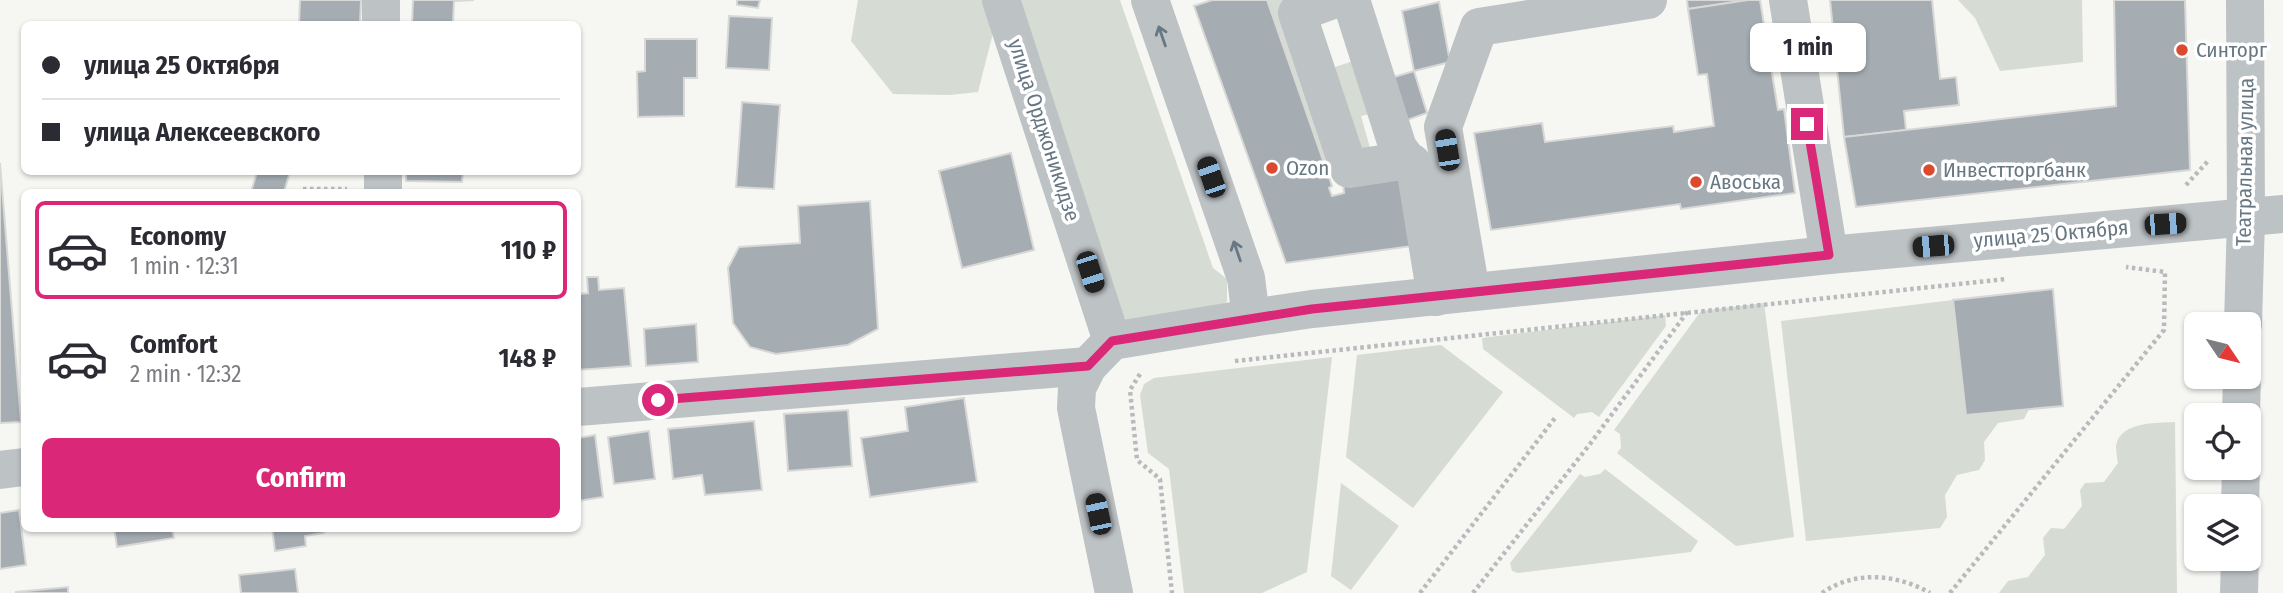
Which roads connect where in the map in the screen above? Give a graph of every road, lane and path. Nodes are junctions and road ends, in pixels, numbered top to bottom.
1 (381, 0) edge
2 (1001, 0) edge
3 (1150, 0) edge
4 (1333, 0) edge
5 (1351, 0) edge
6 (1648, 0) edge
7 (1788, 0) edge
8 (2245, 0) edge
9 (381, 21) edge
10 (1376, 79) junction
11 (1324, 95) junction
12 (1408, 161) junction
13 (383, 184) edge
14 (303, 189) dead end
15 (2283, 214) edge
16 (2246, 219) junction
17 (1829, 255) junction
18 (2124, 267) dead end
19 (2015, 278) dead end
20 (1454, 294) junction
21 (1689, 311) junction
22 (2243, 312) edge
23 (1251, 318) junction
24 (1100, 353) junction
25 (1230, 361) dead end
26 (1143, 371) dead end
27 (581, 407) edge
28 (1555, 418) dead end
29 (21, 467) edge
30 (0, 470) edge
31 (2240, 571) edge
32 (1114, 593) edge
33 (1172, 593) edge
34 (1420, 593) edge
35 (1473, 593) edge
36 (1822, 593) edge
37 (1930, 593) edge
38 (1950, 593) edge
39 (2239, 593) edge

1 - 9 street
2 - 24 street, улица Орджоникидзе
23 -> 3 street
4 - 11 street
5 - 10 street
6 - 20 street
7 - 17 street
8 - 16 street, Театральная улица
10 - 11 street
10 - 12 street
11 - 12 street
12 - 20 street
13 - 14 path
15 - 16 street, улица 25 Октября
16 - 17 street, улица 25 Октября
16 - 22 street, Театральная улица
17 - 20 street, улица 25 Октября
18 - 38 path
19 - 21 path
20 - 23 street, улица 25 Октября
21 - 25 path
21 - 35 path
23 - 24 street, улица 25 Октября
24 - 27 street, улица 25 Октября
24 - 32 street
26 - 33 path
28 - 34 path
29 - 30 street
31 - 39 street
36 - 37 path

